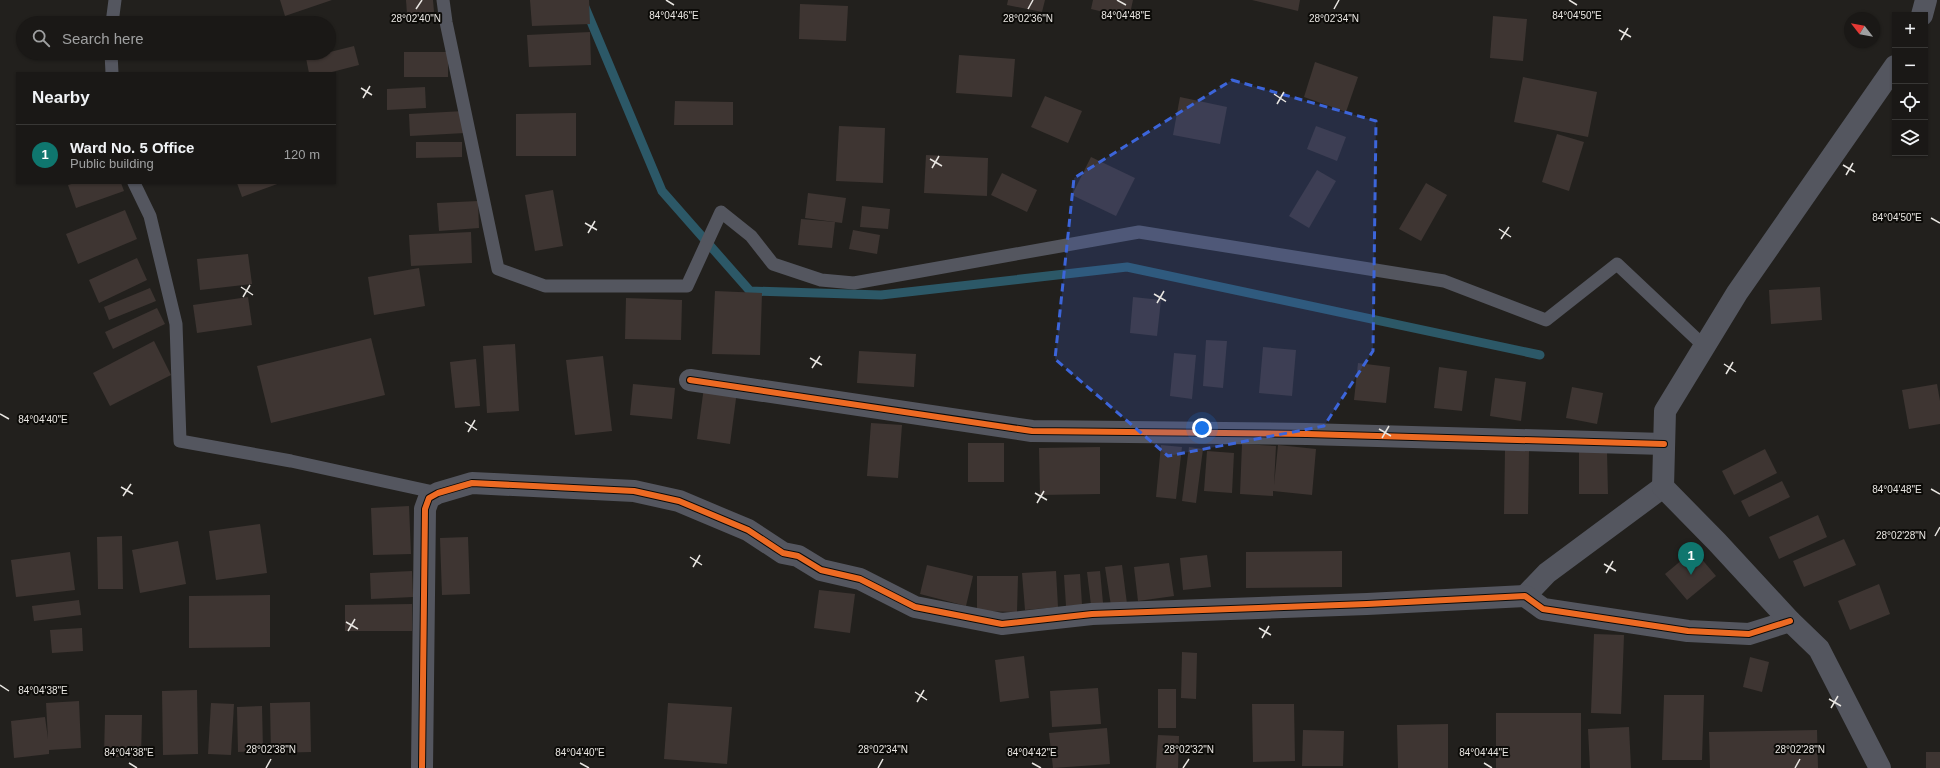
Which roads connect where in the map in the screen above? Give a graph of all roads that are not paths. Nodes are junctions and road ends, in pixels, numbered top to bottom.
1 (115, 0) edge
2 (443, 0) edge
3 (1926, 0) edge
4 (1923, 12) edge
5 (113, 16) edge
6 (111, 60) edge
7 (1892, 70) edge
8 (112, 72) edge
9 (134, 184) edge
10 (1704, 346) junction
11 (690, 380) dead end
12 (1664, 444) junction
13 (1663, 487) junction
14 (438, 493) junction
15 (1525, 596) junction
16 (1790, 621) junction
17 (422, 768) edge
18 (1880, 768) edge

1 - 5 lane
2 - 10 lane
3 - 4 street
6 - 8 lane
7 - 10 street
9 - 14 lane
10 - 12 street
11 - 12 street
12 - 13 street
13 - 15 street
13 - 16 street
14 - 15 street
14 - 17 street
15 - 16 street
16 - 18 street

